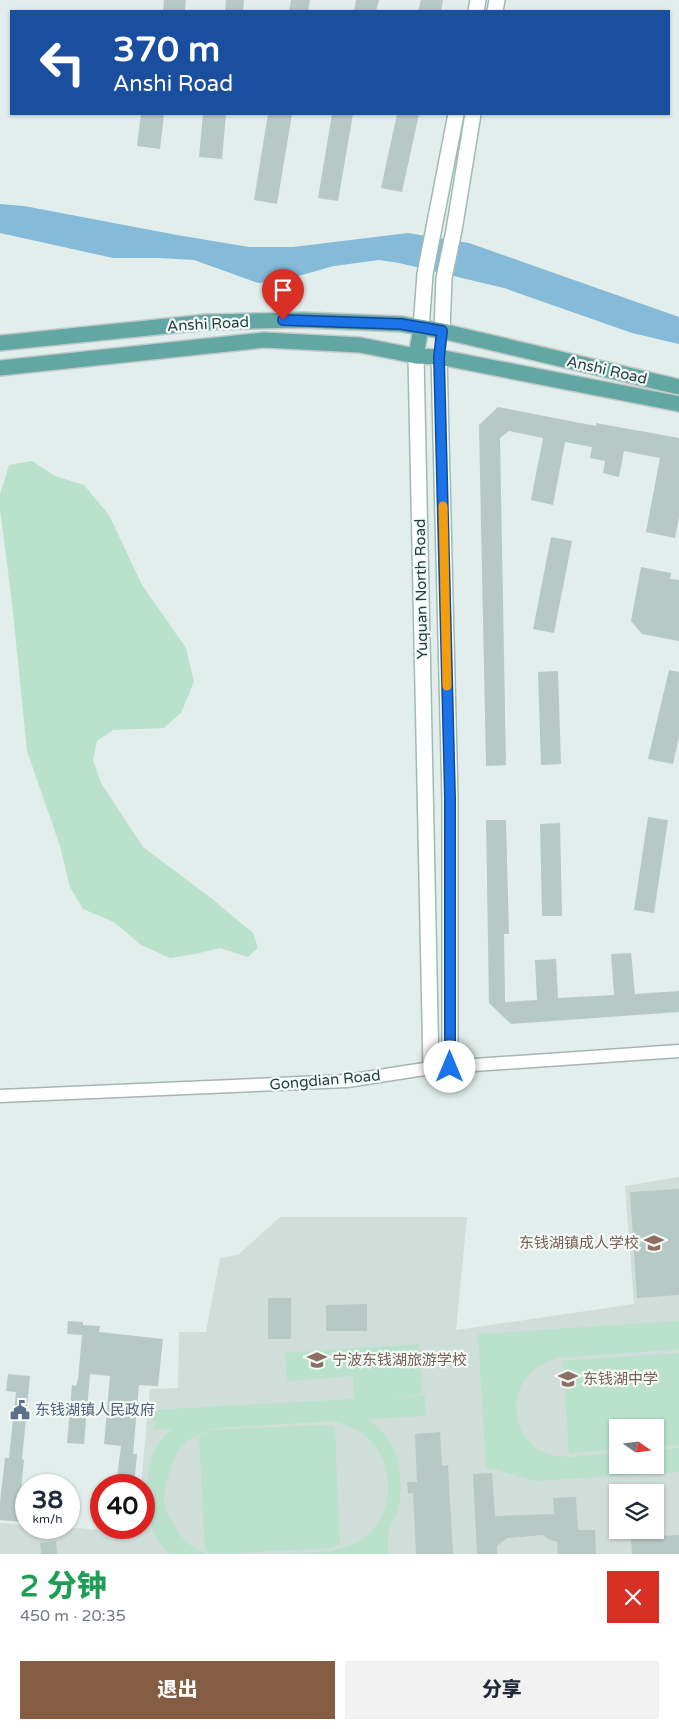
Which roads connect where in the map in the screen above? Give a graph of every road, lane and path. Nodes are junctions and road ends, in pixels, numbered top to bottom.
1 (456, 115) edge
2 (473, 115) edge
3 (421, 328) junction
4 (442, 331) junction
5 (0, 343) edge
6 (416, 356) junction
7 (439, 357) junction
8 (0, 368) edge
9 (679, 387) edge
10 (679, 404) edge
11 (679, 1051) edge
12 (450, 1067) junction
13 (431, 1068) junction
14 (0, 1096) edge

1 - 3 street, Yuquan North Road
2 - 4 street, Yuquan North Road
3 - 4 main road, Anshi Road
3 - 5 main road, Anshi Road
3 - 6 main road, Yuquan North Road
4 - 7 main road, Yuquan North Road
4 - 9 main road, Anshi Road
6 - 7 main road, Anshi Road
6 - 8 main road, Anshi Road
6 - 13 street, Yuquan North Road
7 - 10 main road, Anshi Road
7 - 12 street, Yuquan North Road
11 - 12 street, Gongdian Road
12 - 13 street, Gongdian Road
13 - 14 street, Gongdian Road

